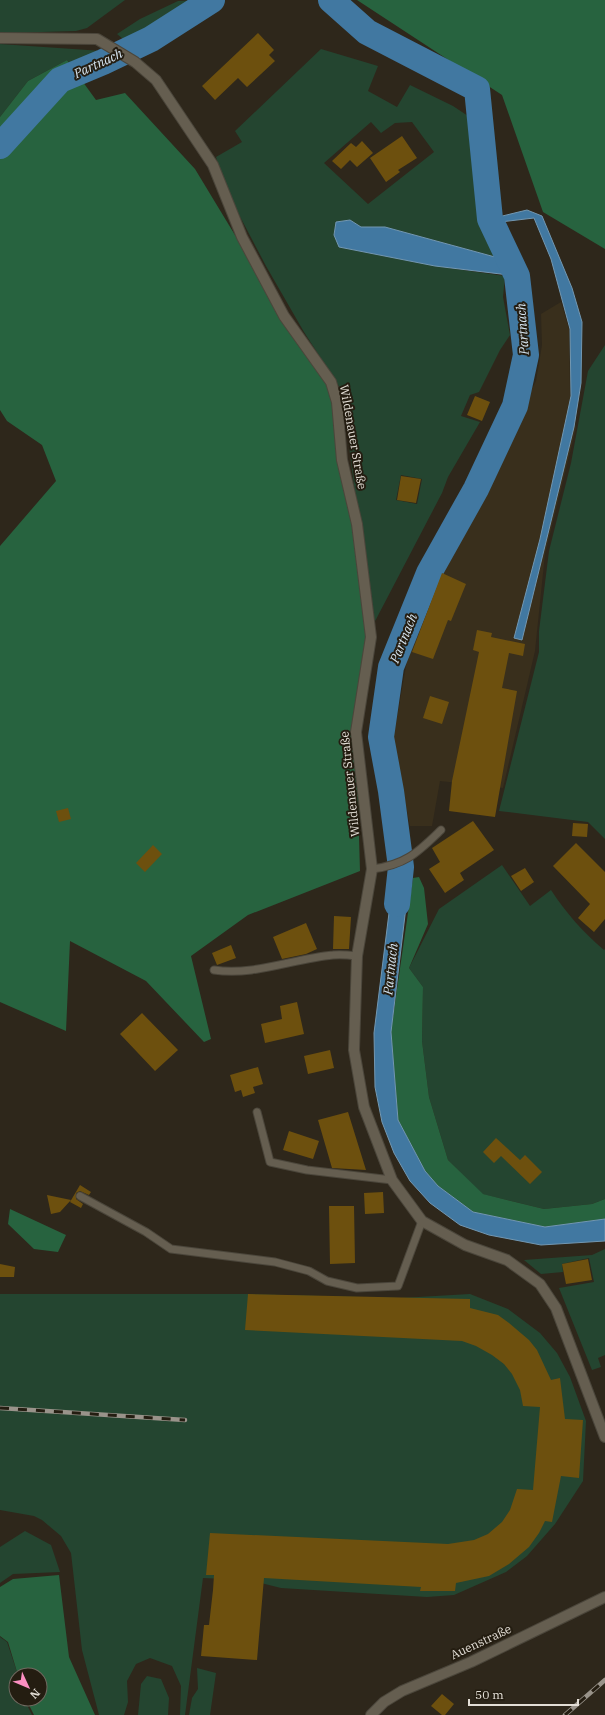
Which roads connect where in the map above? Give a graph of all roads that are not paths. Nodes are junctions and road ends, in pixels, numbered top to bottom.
1 (0, 38) edge
2 (441, 830) dead end
3 (372, 868) junction
4 (357, 956) junction
5 (214, 970) dead end
6 (257, 1112) dead end
7 (392, 1180) junction
8 (80, 1196) dead end
9 (422, 1221) junction
10 (605, 1437) edge
11 (605, 1597) edge
12 (371, 1715) edge

1 - 3 street, Wildenauer Straße
2 - 3 lane
3 - 4 street, Wildenauer Straße
4 - 5 lane
4 - 7 street, Wildenauer Straße
6 - 7 lane
7 - 9 street, Wildenauer Straße
8 - 9 lane
9 - 10 street, Wildenauer Straße
11 - 12 street, Auenstraße

